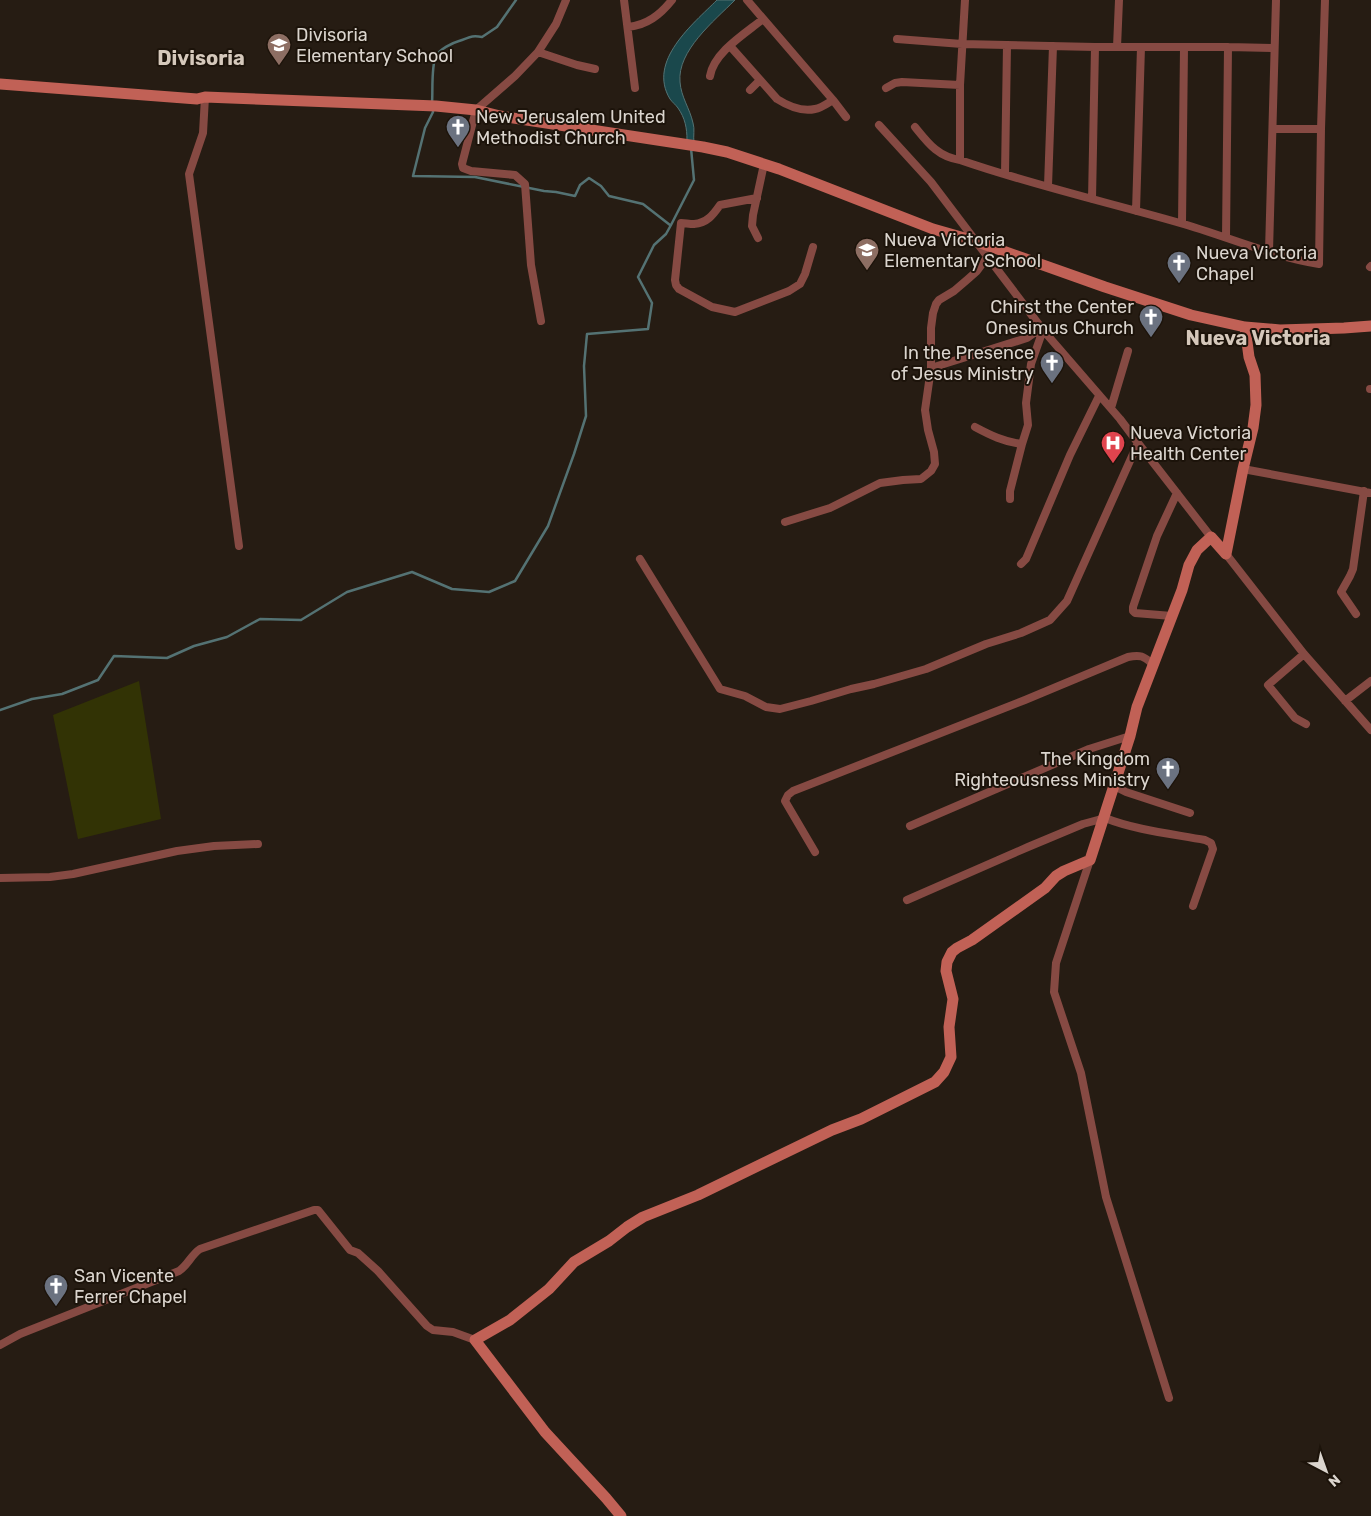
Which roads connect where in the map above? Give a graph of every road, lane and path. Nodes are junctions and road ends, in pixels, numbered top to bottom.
1 (566, 0) edge
2 (624, 0) edge
3 (672, 0) edge
4 (746, 0) edge
5 (965, 0) edge
6 (1118, 0) edge
7 (1276, 0) edge
8 (1325, 0) edge
9 (763, 18) junction
10 (628, 27) junction
11 (897, 39) dead end
12 (962, 44) junction
13 (1007, 45) junction
14 (730, 46) junction
15 (1053, 46) junction
16 (1117, 47) junction
17 (1141, 47) junction
18 (1228, 47) junction
19 (1095, 48) junction
20 (1184, 48) junction
21 (1274, 48) junction
22 (538, 52) junction
23 (595, 69) dead end
24 (710, 76) dead end
25 (760, 80) junction
26 (0, 84) edge
27 (960, 85) junction
28 (635, 88) dead end
29 (886, 88) dead end
30 (750, 90) dead end
31 (205, 97) junction
32 (833, 100) junction
33 (476, 110) junction
34 (846, 117) dead end
35 (879, 125) dead end
36 (915, 127) dead end
37 (1273, 129) junction
38 (1321, 129) junction
39 (960, 160) junction
40 (764, 164) junction
41 (1005, 174) junction
42 (1048, 186) junction
43 (757, 198) junction
44 (1092, 199) junction
45 (1136, 211) junction
46 (1182, 223) junction
47 (1226, 237) junction
48 (758, 238) dead end
49 (975, 241) junction
50 (813, 247) dead end
51 (1269, 251) junction
52 (988, 256) junction
53 (540, 321) dead end
54 (1371, 326) edge
55 (1246, 327) junction
56 (1042, 329) junction
57 (1128, 351) dead end
58 (931, 368) junction
59 (1099, 396) junction
60 (1111, 408) junction
61 (975, 427) dead end
62 (1022, 444) junction
63 (1138, 444) junction
64 (1243, 469) junction
65 (1367, 492) edge
66 (1176, 493) junction
67 (1010, 499) dead end
68 (784, 522) dead end
69 (1211, 537) junction
70 (239, 546) dead end
71 (1226, 554) junction
72 (640, 559) dead end
73 (1021, 564) dead end
74 (1356, 614) dead end
75 (1172, 616) junction
76 (1304, 654) junction
77 (1154, 665) junction
78 (1371, 681) edge
79 (1345, 701) junction
80 (1306, 724) dead end
81 (1371, 730) edge
82 (1130, 736) junction
83 (1114, 786) junction
84 (1190, 813) dead end
85 (1105, 818) junction
86 (910, 826) dead end
87 (258, 844) dead end
88 (814, 852) dead end
89 (1090, 860) junction
90 (0, 878) edge
91 (907, 900) dead end
92 (1192, 906) dead end
93 (475, 1340) junction
94 (0, 1344) edge
95 (1169, 1398) dead end
96 (621, 1516) edge

1 - 22 street
2 - 10 street
3 - 10 street
4 - 9 street
5 - 12 street
6 - 16 street
7 - 21 street
8 - 38 street
9 - 14 street
9 - 32 street
10 - 28 street
11 - 12 street
12 - 13 street
12 - 27 street
13 - 15 street
13 - 41 street
14 - 24 street
14 - 25 street
15 - 19 street
15 - 42 street
16 - 17 street
16 - 19 street
17 - 20 street
17 - 45 street
18 - 20 street
18 - 21 street
18 - 47 street
19 - 44 street
20 - 46 street
21 - 37 street
22 - 23 street
22 - 33 street
25 - 30 street
25 - 32 street
26 - 31 street
27 - 29 street
27 - 39 street
31 - 33 street
31 - 70 street
32 - 34 street
33 - 40 street
33 - 53 street
35 - 49 street
36 - 39 street
37 - 38 street
37 - 51 street
38 - 51 street
39 - 41 street
40 - 43 street
40 - 49 street
41 - 42 street
42 - 44 street
43 - 48 street
43 - 50 street
44 - 45 street
45 - 46 street
46 - 47 street
47 - 51 street
49 - 52 street
49 - 55 street
52 - 56 street
52 - 58 street
54 - 55 street
55 - 64 street
56 - 58 street
56 - 59 street
56 - 62 street
57 - 60 street
58 - 68 street
59 - 60 street
59 - 73 street
60 - 63 street
61 - 62 street
62 - 67 street
63 - 66 street
63 - 72 street
64 - 65 street
64 - 71 street
65 - 74 street
66 - 69 street
66 - 75 street
69 - 71 street
69 - 75 street
71 - 76 street
75 - 77 street
76 - 79 street
76 - 80 street
77 - 82 street
77 - 88 street
78 - 79 street
79 - 81 street
82 - 83 street
82 - 86 street
83 - 84 street
83 - 85 street
85 - 89 street
85 - 91 street
85 - 92 street
87 - 90 street
89 - 93 street
89 - 95 street
93 - 94 street
93 - 96 street

